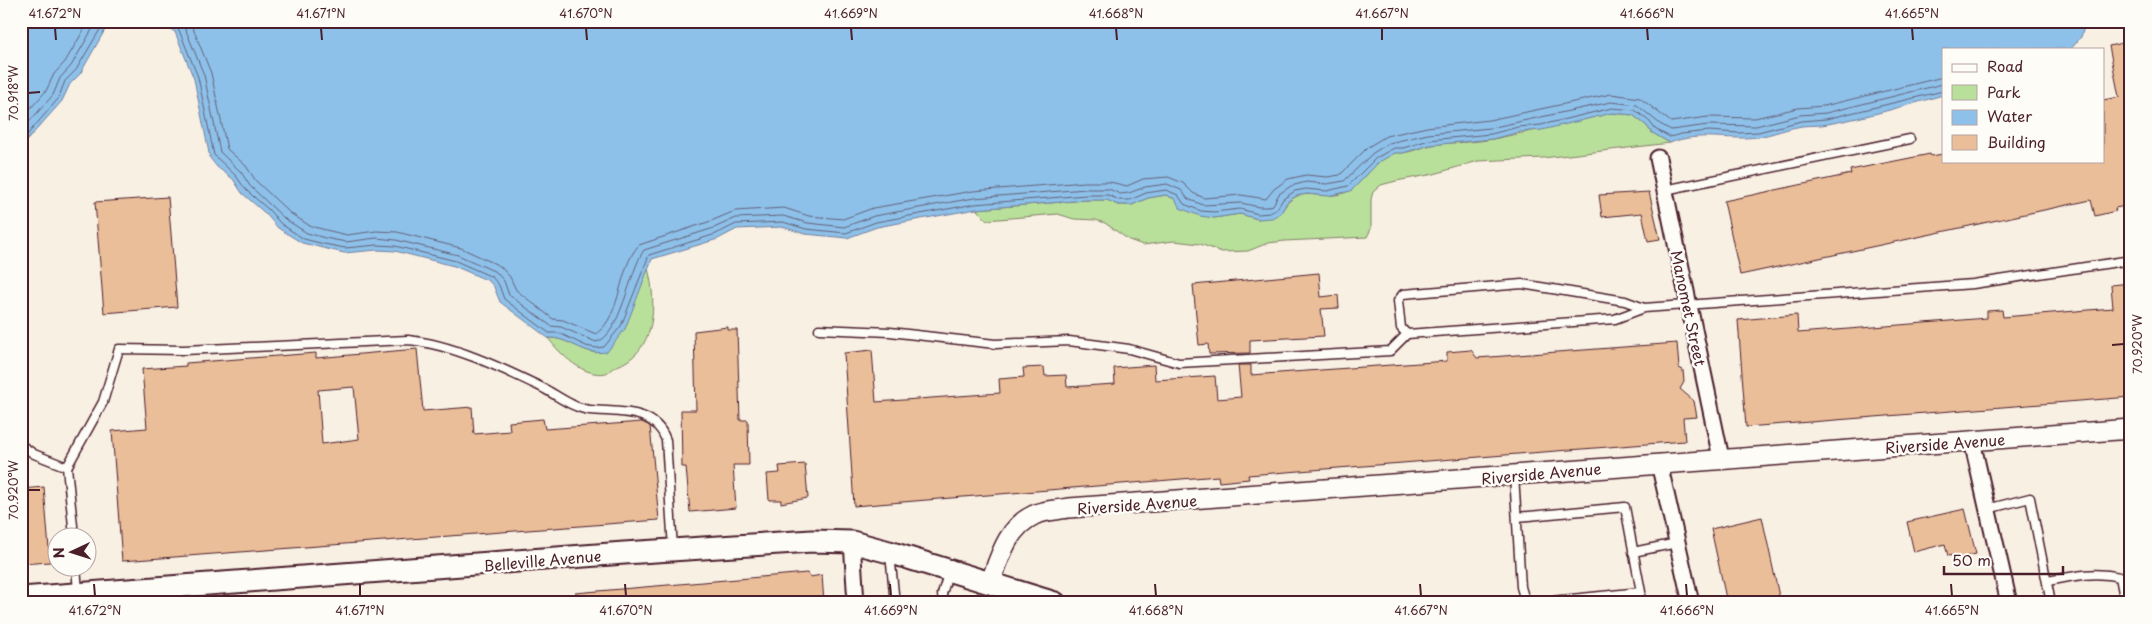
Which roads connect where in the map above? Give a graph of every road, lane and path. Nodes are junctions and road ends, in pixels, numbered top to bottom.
1 (1910, 139) dead end
2 (1658, 158) dead end
3 (1665, 190) junction
4 (2131, 260) edge
5 (1688, 303) junction
6 (1644, 308) junction
7 (820, 329) dead end
8 (1407, 334) junction
9 (2131, 429) edge
10 (1972, 441) junction
11 (21, 445) edge
12 (1721, 458) junction
13 (1659, 463) junction
14 (67, 467) junction
15 (1514, 475) junction
16 (1987, 509) junction
17 (1517, 516) junction
18 (73, 526) edge
19 (852, 542) junction
20 (1677, 544) junction
21 (673, 550) junction
22 (889, 552) junction
23 (1633, 552) junction
24 (950, 568) junction
25 (77, 576) edge
26 (991, 581) junction
27 (2048, 581) junction
28 (79, 594) junction
29 (26, 600) edge
30 (856, 603) edge
31 (895, 603) edge
32 (943, 603) edge
33 (1055, 603) edge
34 (1691, 603) edge
35 (2009, 603) edge
36 (2051, 603) edge
37 (2126, 603) edge

1 - 3 lane
2 - 3 street, Manomet Street
3 - 5 street, Manomet Street
4 - 5 lane
5 - 6 lane
5 - 12 street, Manomet Street
6 - 8 lane
6 - 8 lane
7 - 8 lane
9 - 10 street, Riverside Avenue
10 - 12 street, Riverside Avenue
10 - 16 street
11 - 14 lane
12 - 13 street, Riverside Avenue
13 - 15 street, Riverside Avenue
13 - 20 street
14 - 18 lane
14 - 21 lane
15 - 17 lane
15 - 26 street, Riverside Avenue
16 - 27 lane
16 - 35 street
17 - 23 lane
17 - 23 lane
19 - 21 main road, Belleville Avenue
19 - 22 main road, Belleville Avenue
19 - 30 street
20 - 23 lane
20 - 34 street
21 - 28 main road, Belleville Avenue
22 - 24 main road, Belleville Avenue
22 - 31 lane
24 - 26 main road, Belleville Avenue
24 - 32 lane
25 - 28 lane
26 - 33 main road, Belleville Avenue
27 - 36 lane
27 - 37 lane
28 - 29 main road, Belleville Avenue

